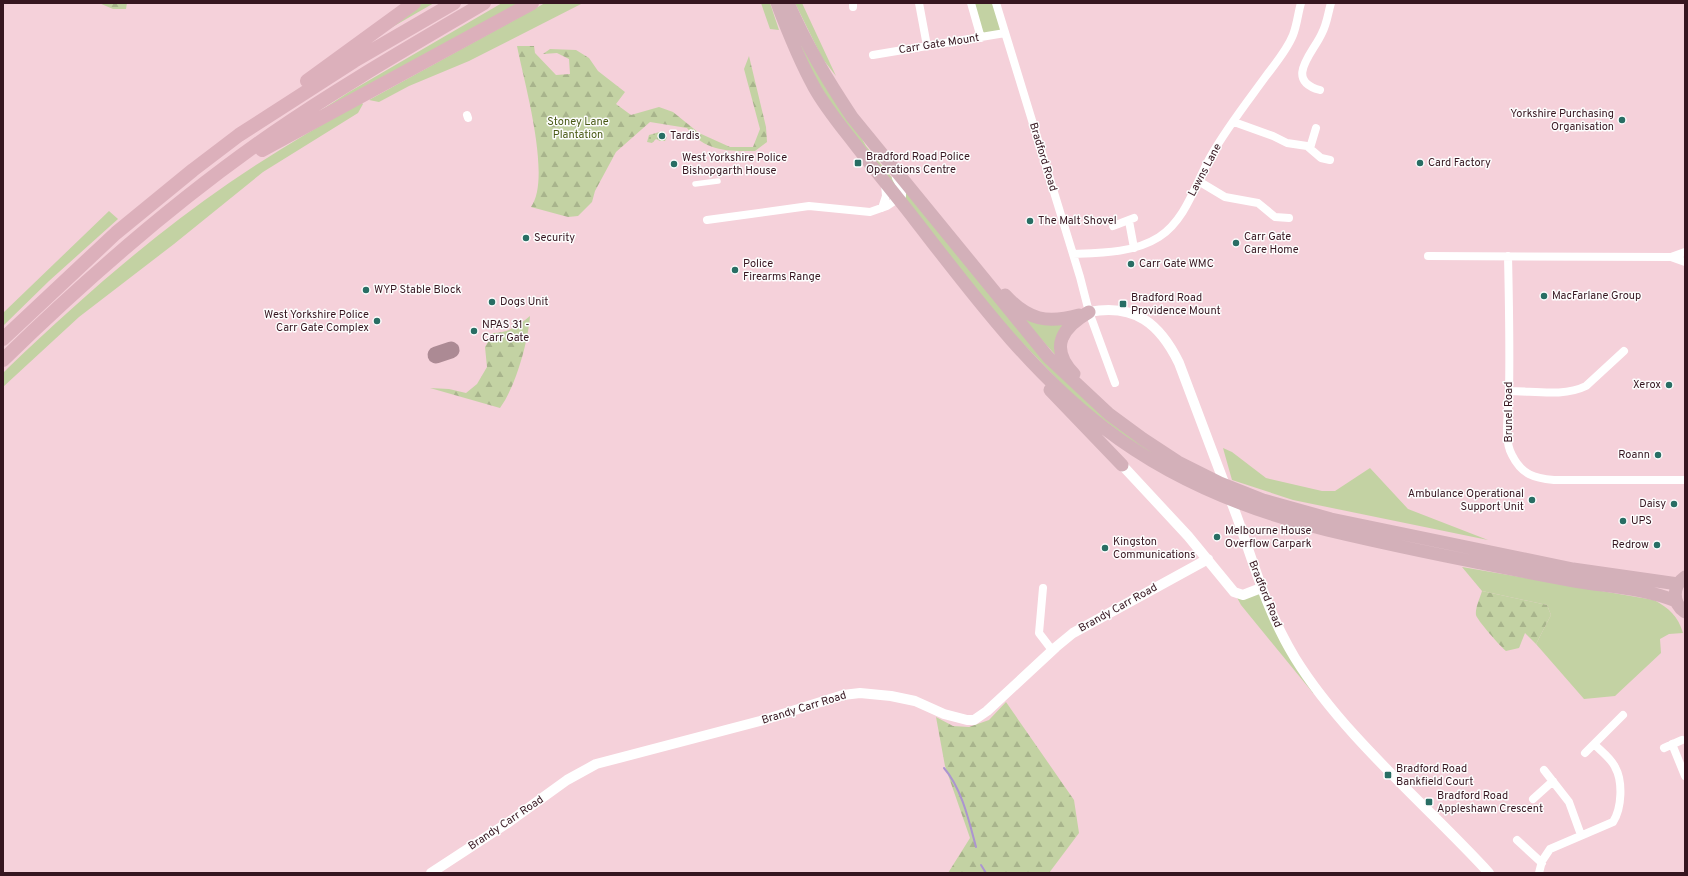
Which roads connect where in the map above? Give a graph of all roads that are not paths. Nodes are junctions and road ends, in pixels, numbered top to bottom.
1 (414, 3) edge
2 (454, 3) edge
3 (484, 3) edge
4 (532, 3) edge
5 (777, 3) edge
6 (788, 3) edge
7 (919, 3) edge
8 (971, 3) edge
9 (996, 3) edge
10 (1301, 3) edge
11 (1331, 3) edge
12 (1005, 33) junction
13 (981, 38) junction
14 (927, 46) junction
15 (873, 55) dead end
16 (1320, 90) dead end
17 (1234, 122) junction
18 (1316, 128) dead end
19 (239, 135) junction
20 (868, 136) junction
21 (1310, 148) junction
22 (1330, 160) dead end
23 (209, 179) junction
24 (718, 181) dead end
25 (884, 182) junction
26 (1200, 182) junction
27 (695, 184) dead end
28 (898, 200) junction
29 (882, 208) junction
30 (1290, 218) dead end
31 (707, 220) dead end
32 (1113, 226) dead end
33 (1134, 248) junction
34 (1685, 252) edge
35 (1073, 254) junction
36 (1428, 256) dead end
37 (1508, 256) junction
38 (1671, 257) junction
39 (1685, 262) edge
40 (980, 274) junction
41 (1089, 312) junction
42 (3, 339) edge
43 (1018, 346) junction
44 (1624, 351) dead end
45 (3, 360) edge
46 (1115, 383) dead end
47 (1509, 391) junction
48 (1178, 462) junction
49 (1122, 465) joint
50 (1685, 480) edge
51 (1208, 559) junction
52 (1681, 581) edge
53 (1043, 588) dead end
54 (1261, 588) junction
55 (1676, 601) junction
56 (1685, 612) edge
57 (1052, 650) junction
58 (1623, 715) dead end
59 (1682, 740) dead end
60 (1594, 744) junction
61 (1672, 744) junction
62 (1664, 748) dead end
63 (1585, 753) dead end
64 (1544, 770) dead end
65 (1685, 776) edge
66 (1553, 781) junction
67 (1533, 799) dead end
68 (1581, 835) junction
69 (1517, 840) dead end
70 (1542, 863) junction
71 (431, 873) edge
72 (1489, 873) edge
73 (1539, 873) edge

1 - 19 highway
2 - 19 highway
3 - 23 highway
4 - 23 highway
5 - 25 highway
6 - 20 highway
7 - 14 street
8 - 13 street
9 - 12 street, Bradford Road
10 - 17 street, Lawns Lane
11 - 16 street
12 - 13 street, Carr Gate Mount
12 - 35 street, Bradford Road
13 - 14 street, Carr Gate Mount
14 - 15 street, Carr Gate Mount
17 - 21 street
17 - 26 street, Lawns Lane
18 - 21 street
19 - 42 highway
20 - 28 street
20 - 40 highway
21 - 22 street
23 - 45 highway
24 - 27 street
25 - 28 highway
25 - 29 street
26 - 30 street
26 - 33 street, Lawns Lane
28 - 29 street
28 - 43 highway
29 - 31 street
32 - 33 street
33 - 35 street, Lawns Lane
34 - 38 street
35 - 41 street, Bradford Road
36 - 37 street
37 - 38 street
37 - 47 street, Brunel Road
38 - 39 street
40 - 41 highway
40 - 48 highway
41 - 46 street, Bradford Road
41 - 48 highway
41 - 54 street, Bradford Road
43 - 49 highway
43 - 55 highway
44 - 47 street
47 - 50 street, Brunel Road
48 - 52 highway
49 - 51 street
51 - 54 street
51 - 57 street, Brandy Carr Road
52 - 55 highway
53 - 57 street
54 - 72 street, Bradford Road
55 - 56 highway
57 - 71 street, Brandy Carr Road
58 - 60 street
59 - 61 street
60 - 63 street
60 - 68 street
61 - 62 street
61 - 65 street
64 - 66 street
66 - 67 street
66 - 68 street
68 - 70 street
69 - 70 street
70 - 73 street

